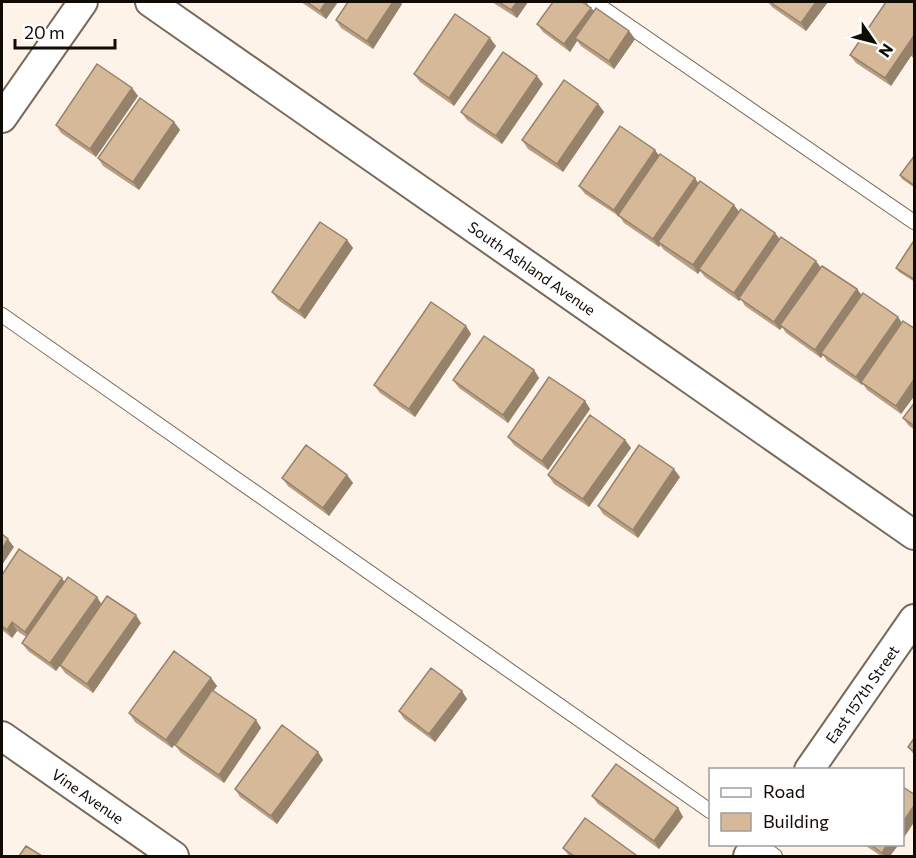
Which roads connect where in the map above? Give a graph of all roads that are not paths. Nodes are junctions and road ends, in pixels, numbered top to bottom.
1 (83, 2) edge
2 (150, 2) edge
3 (594, 2) edge
4 (2, 118) edge
5 (915, 222) edge
6 (2, 315) edge
7 (915, 535) edge
8 (915, 619) edge
9 (2, 736) edge
10 (810, 768) edge
11 (709, 811) edge
12 (760, 846) edge
13 (174, 856) edge
14 (775, 856) edge

1 - 4 street
2 - 7 street, South Ashland Avenue
3 - 5 lane
6 - 11 lane
8 - 10 street, East 157th Street
9 - 13 street, Vine Avenue
12 - 14 lane

